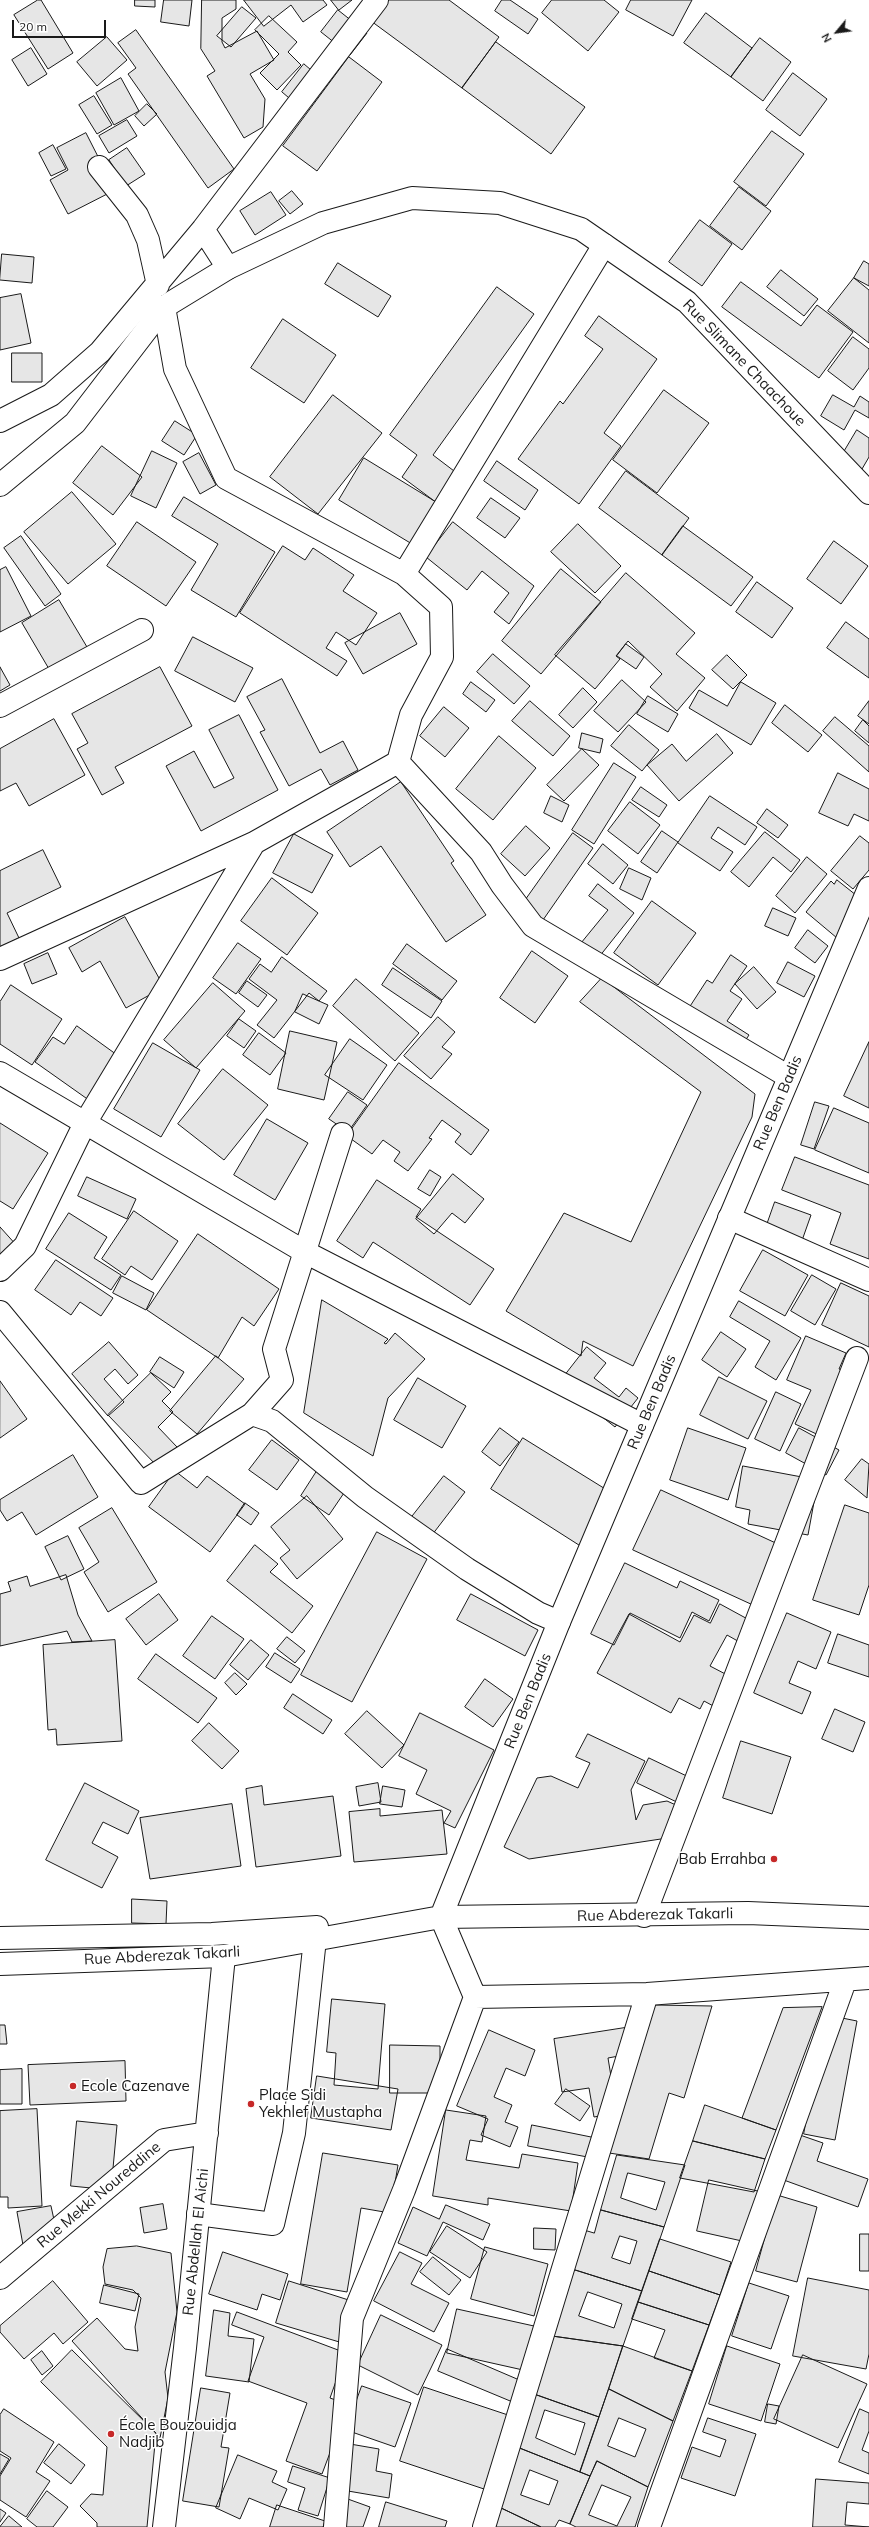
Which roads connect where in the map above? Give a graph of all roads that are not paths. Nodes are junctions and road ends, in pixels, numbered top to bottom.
1 (377, 0) edge
2 (99, 167) dead end
3 (203, 229) junction
4 (604, 245) junction
5 (228, 268) junction
6 (158, 285) junction
7 (164, 307) junction
8 (0, 421) edge
9 (0, 485) edge
10 (869, 493) edge
11 (404, 574) junction
12 (142, 630) dead end
13 (0, 706) edge
14 (398, 762) junction
15 (254, 843) junction
16 (869, 888) edge
17 (0, 959) edge
18 (0, 1073) edge
19 (789, 1077) junction
20 (85, 1123) junction
21 (342, 1134) dead end
22 (730, 1218) junction
23 (305, 1252) junction
24 (0, 1270) edge
25 (869, 1280) edge
26 (0, 1312) edge
27 (857, 1358) dead end
28 (252, 1414) junction
29 (642, 1426) junction
30 (559, 1622) junction
31 (644, 1916) junction
32 (442, 1917) junction
33 (869, 1918) edge
34 (0, 1938) edge
35 (315, 1939) junction
36 (224, 1956) junction
37 (0, 1964) edge
38 (869, 1978) edge
39 (845, 1981) junction
40 (647, 1994) junction
41 (475, 1997) junction
42 (207, 2133) junction
43 (198, 2214) junction
44 (0, 2278) edge
45 (164, 2527) edge
46 (335, 2527) edge
47 (484, 2527) edge
48 (649, 2527) edge

1 - 3 street
2 - 6 street
3 - 5 street
3 - 6 street
4 - 5 street, Rue Slimane Chaachoue
4 - 10 street, Rue Slimane Chaachoue
4 - 11 street
5 - 7 street, Rue Slimane Chaachoue
6 - 8 street
7 - 9 street, Rue Slimane Chaachoue
7 - 11 street
11 - 14 street
12 - 13 street
14 - 15 street
14 - 19 street
15 - 17 street
15 - 20 street
16 - 19 street, Rue Ben Badis
18 - 20 street
19 - 22 street, Rue Ben Badis
20 - 23 street
20 - 24 street
21 - 23 street
22 - 25 street
22 - 29 street, Rue Ben Badis
23 - 28 street
23 - 29 street
26 - 28 street
27 - 31 street
28 - 30 street
29 - 30 street, Rue Ben Badis
30 - 32 street, Rue Ben Badis
31 - 32 street, Rue Abderezak Takarli
31 - 33 street, Rue Abderezak Takarli
32 - 34 street, Rue Abderezak Takarli
32 - 35 street, Rue Abderezak Takarli
32 - 41 street
35 - 36 street, Rue Abderezak Takarli
35 - 43 street
36 - 37 street, Rue Abderezak Takarli
36 - 42 street, Rue Abdellah El Aichi
38 - 39 street
39 - 40 street
39 - 48 street
40 - 41 street
40 - 47 street
41 - 46 street
42 - 43 street, Rue Abdellah El Aichi
42 - 44 street, Rue Mekki Noureddine
43 - 45 street, Rue Abdellah El Aichi

